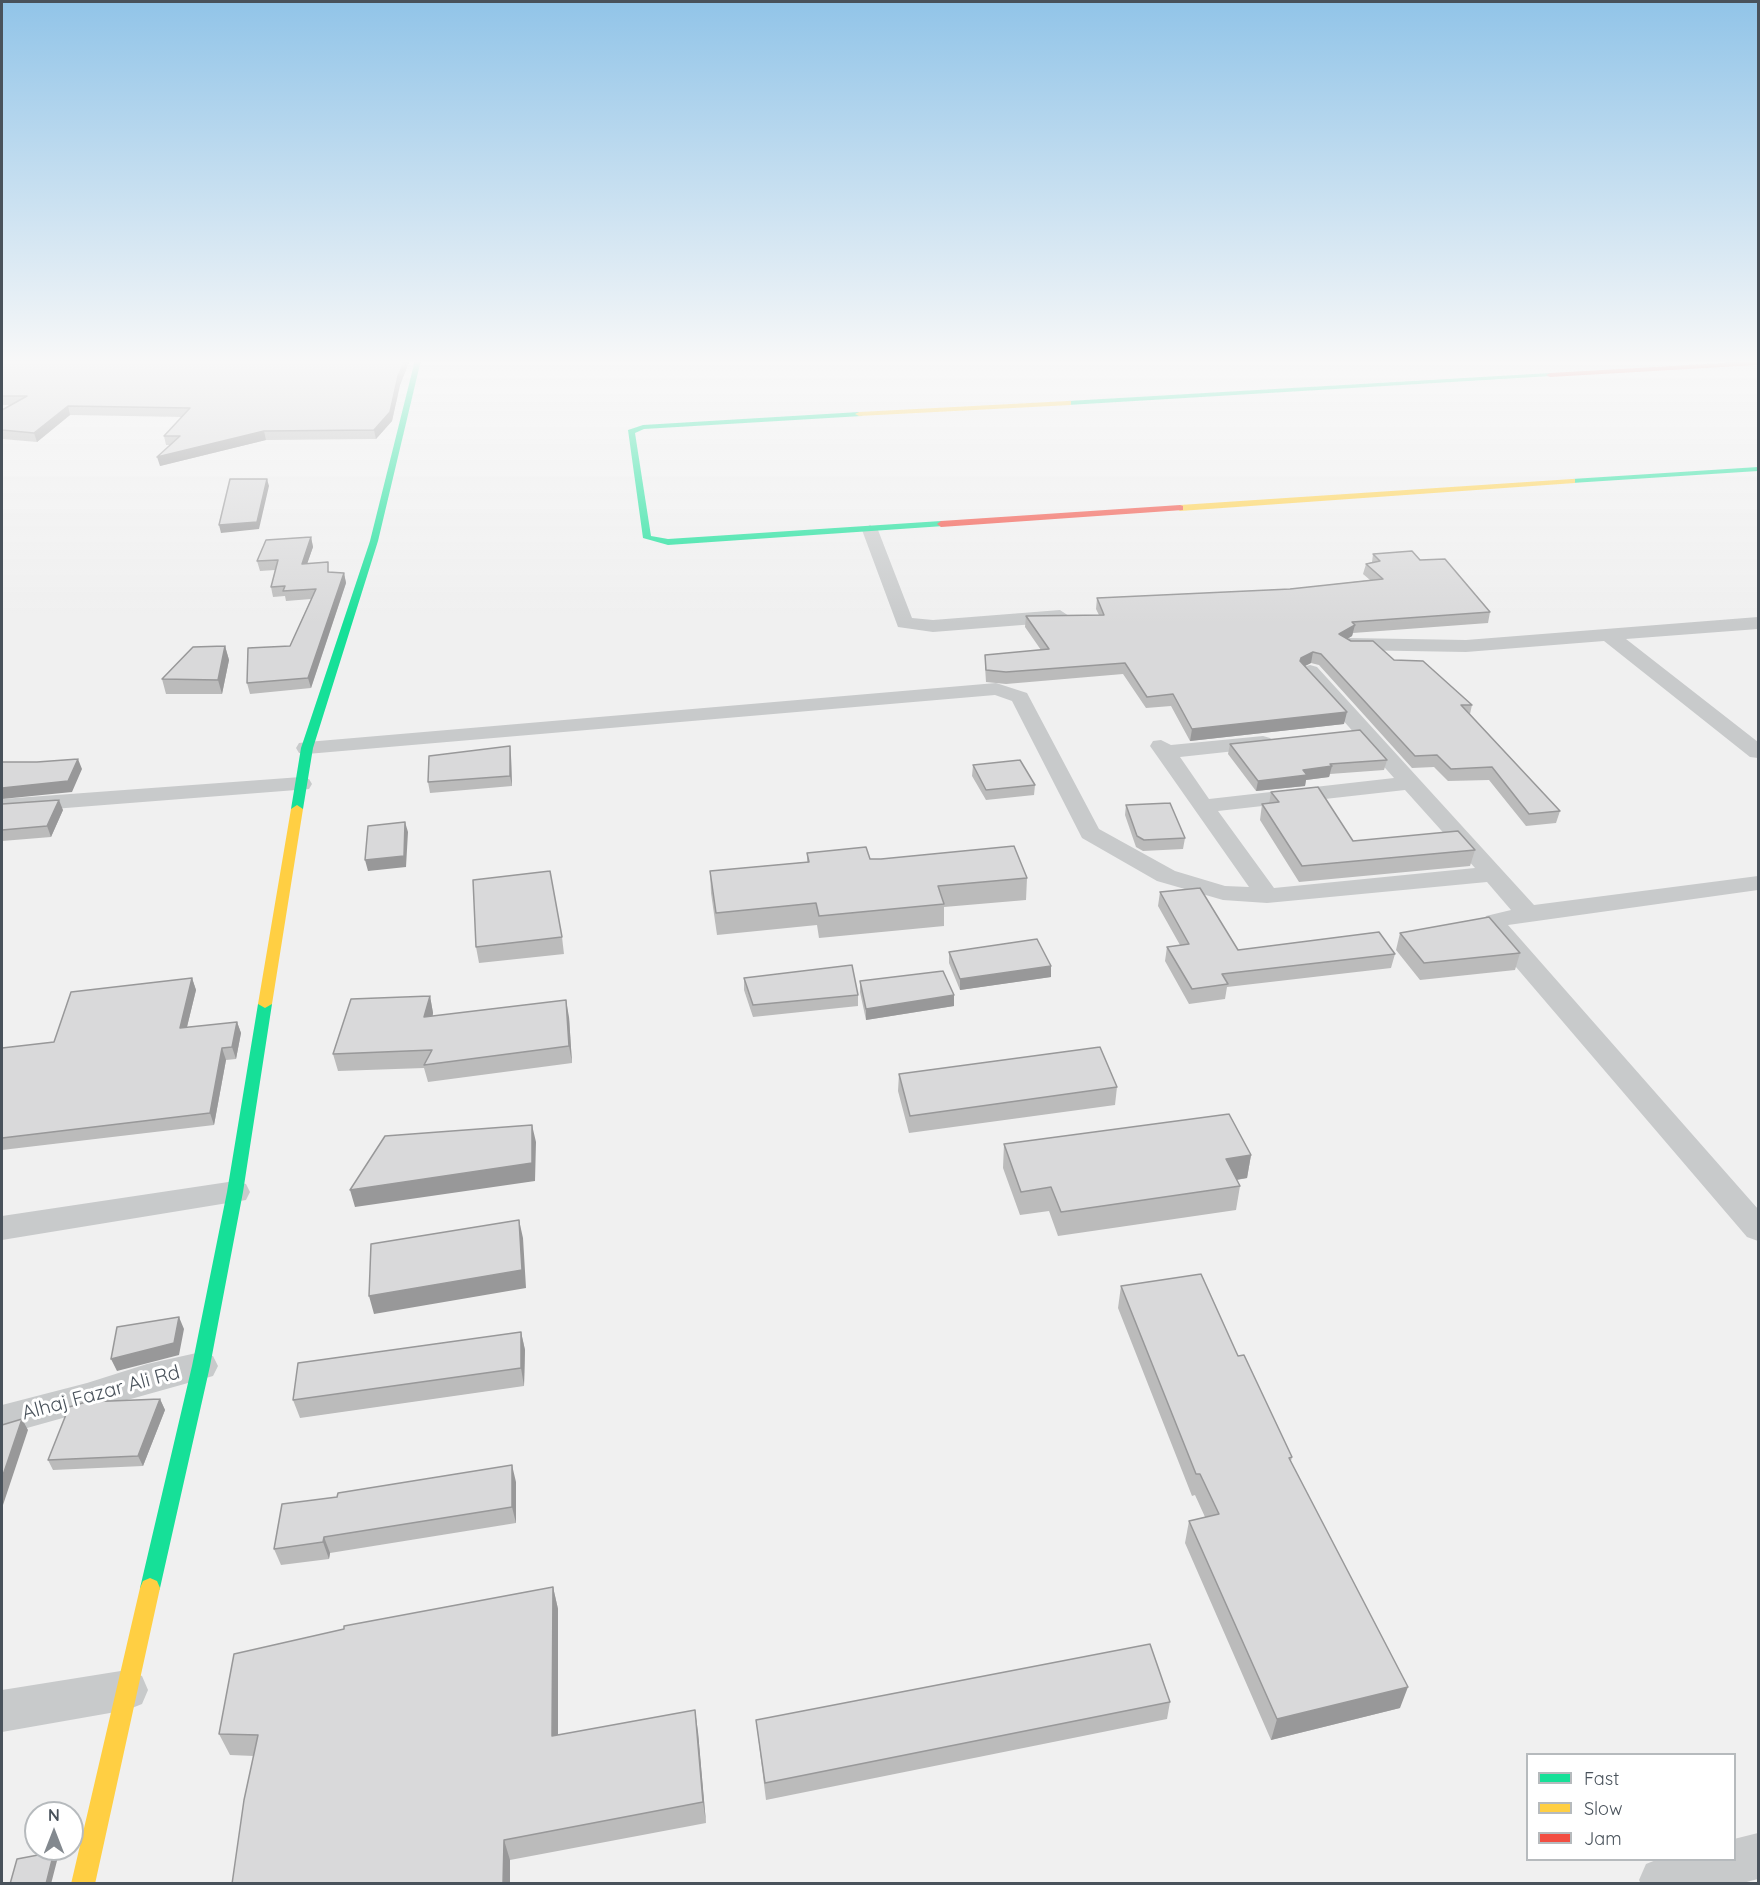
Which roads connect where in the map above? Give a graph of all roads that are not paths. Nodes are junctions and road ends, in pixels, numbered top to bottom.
1 (397, 448) edge
2 (633, 448) edge
3 (1758, 469) edge
4 (870, 530) junction
5 (1065, 616) edge
6 (1758, 623) edge
7 (1610, 636) junction
8 (1349, 644) edge
9 (1310, 671) edge
10 (1364, 732) junction
11 (1341, 734) edge
12 (1282, 740) edge
13 (307, 748) junction
14 (1758, 752) edge
15 (1410, 783) junction
16 (301, 784) junction
17 (2, 806) edge
18 (1203, 806) junction
19 (1491, 874) junction
20 (1758, 883) edge
21 (1268, 896) junction
22 (1527, 913) junction
23 (235, 1192) junction
24 (2, 1228) edge
25 (1758, 1229) edge
26 (201, 1366) junction
27 (2, 1420) edge
28 (127, 1690) junction
29 (2, 1711) edge
30 (1758, 1856) edge
31 (1658, 1883) edge
32 (82, 1884) edge

1 - 13 street
2 - 4 street
3 - 4 street
4 - 5 street
6 - 7 street
7 - 8 street
7 - 14 street
9 - 10 street
10 - 11 street
10 - 15 street
12 - 18 street
13 - 16 street
13 - 21 street
15 - 18 street
15 - 19 street
16 - 17 street
16 - 23 street
18 - 21 street
19 - 21 street
19 - 22 street
20 - 22 street
22 - 25 street
23 - 24 street
23 - 26 street
26 - 27 street, Alhaj Fazar Ali Rd
26 - 28 street
28 - 29 street
28 - 32 street
30 - 31 street

